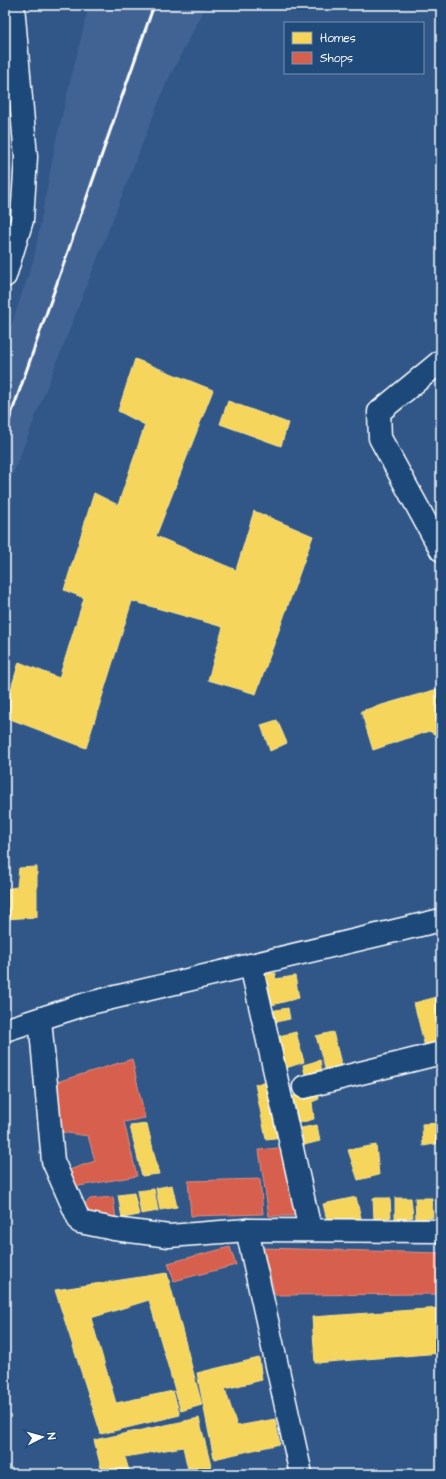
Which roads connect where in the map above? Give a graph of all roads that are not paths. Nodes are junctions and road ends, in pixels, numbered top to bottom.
1 (13, 5) edge
2 (5, 276) edge
3 (441, 361) edge
4 (441, 550) edge
5 (441, 920) edge
6 (251, 965) junction
7 (40, 1019) junction
8 (5, 1030) edge
9 (441, 1053) edge
10 (304, 1087) dead end
11 (310, 1229) junction
12 (247, 1230) junction
13 (441, 1230) edge
14 (301, 1474) edge

1 - 2 street
3 - 4 street
5 - 6 street
6 - 7 street
6 - 11 street
7 - 8 street
7 - 12 street
9 - 10 street
11 - 12 street
11 - 13 street
12 - 14 street

